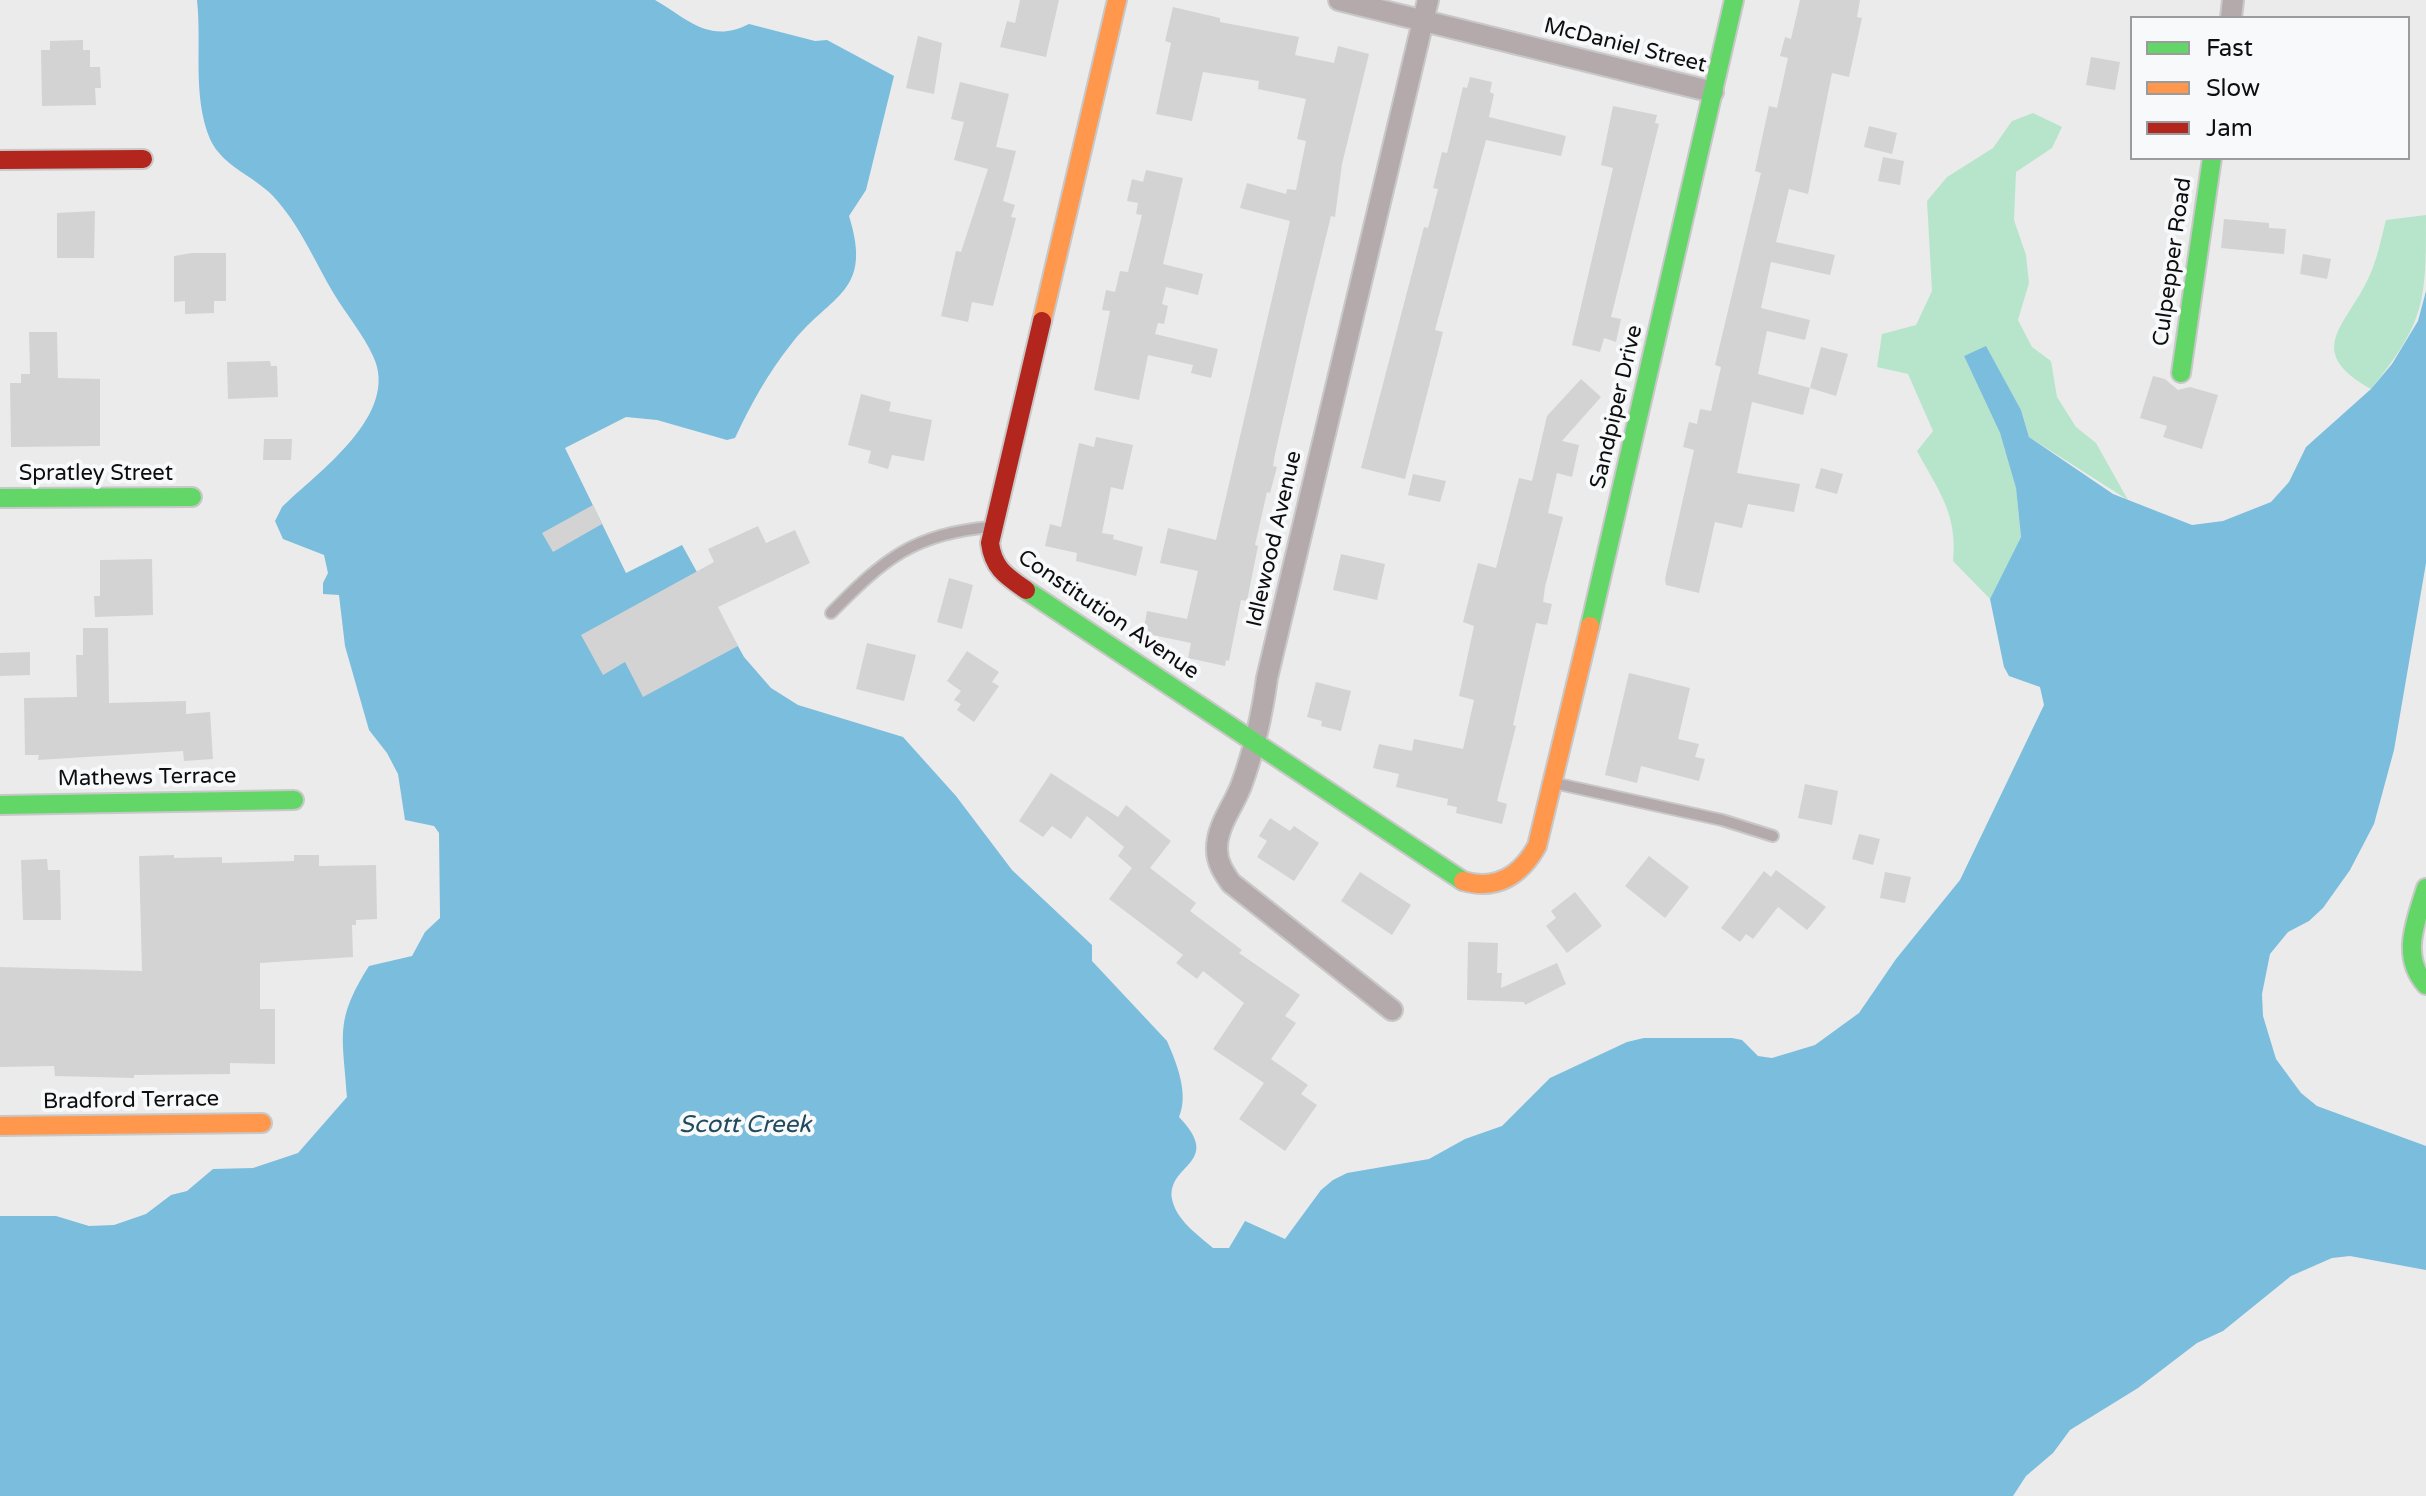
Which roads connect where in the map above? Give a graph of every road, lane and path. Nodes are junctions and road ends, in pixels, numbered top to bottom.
1 (1117, 0) edge
2 (1339, 0) edge
3 (1734, 0) edge
4 (1426, 10) edge
5 (1713, 92) junction
6 (143, 159) dead end
7 (0, 160) edge
8 (2212, 160) edge
9 (2181, 373) dead end
10 (192, 497) dead end
11 (0, 498) edge
12 (994, 527) junction
13 (831, 613) dead end
14 (1255, 744) junction
15 (1552, 783) junction
16 (294, 800) dead end
17 (0, 805) edge
18 (1542, 824) joint
19 (1773, 836) dead end
20 (2426, 888) edge
21 (2426, 985) edge
22 (1392, 1010) dead end
23 (262, 1123) dead end
24 (0, 1126) edge

1 - 12 street, Constitution Avenue
2 - 4 street, McDaniel Street
3 - 5 street, Sandpiper Drive
4 - 5 street, McDaniel Street
4 - 14 street, Idlewood Avenue
5 - 15 street, Sandpiper Drive
6 - 7 street
8 - 9 street, Culpepper Road
10 - 11 street, Spratley Street
12 - 13 lane
12 - 14 street, Constitution Avenue
14 - 18 street, Constitution Avenue
14 - 22 street, Idlewood Avenue
15 - 18 street, Sandpiper Drive
15 - 19 lane
16 - 17 street, Mathews Terrace
20 - 21 street
23 - 24 street, Bradford Terrace

